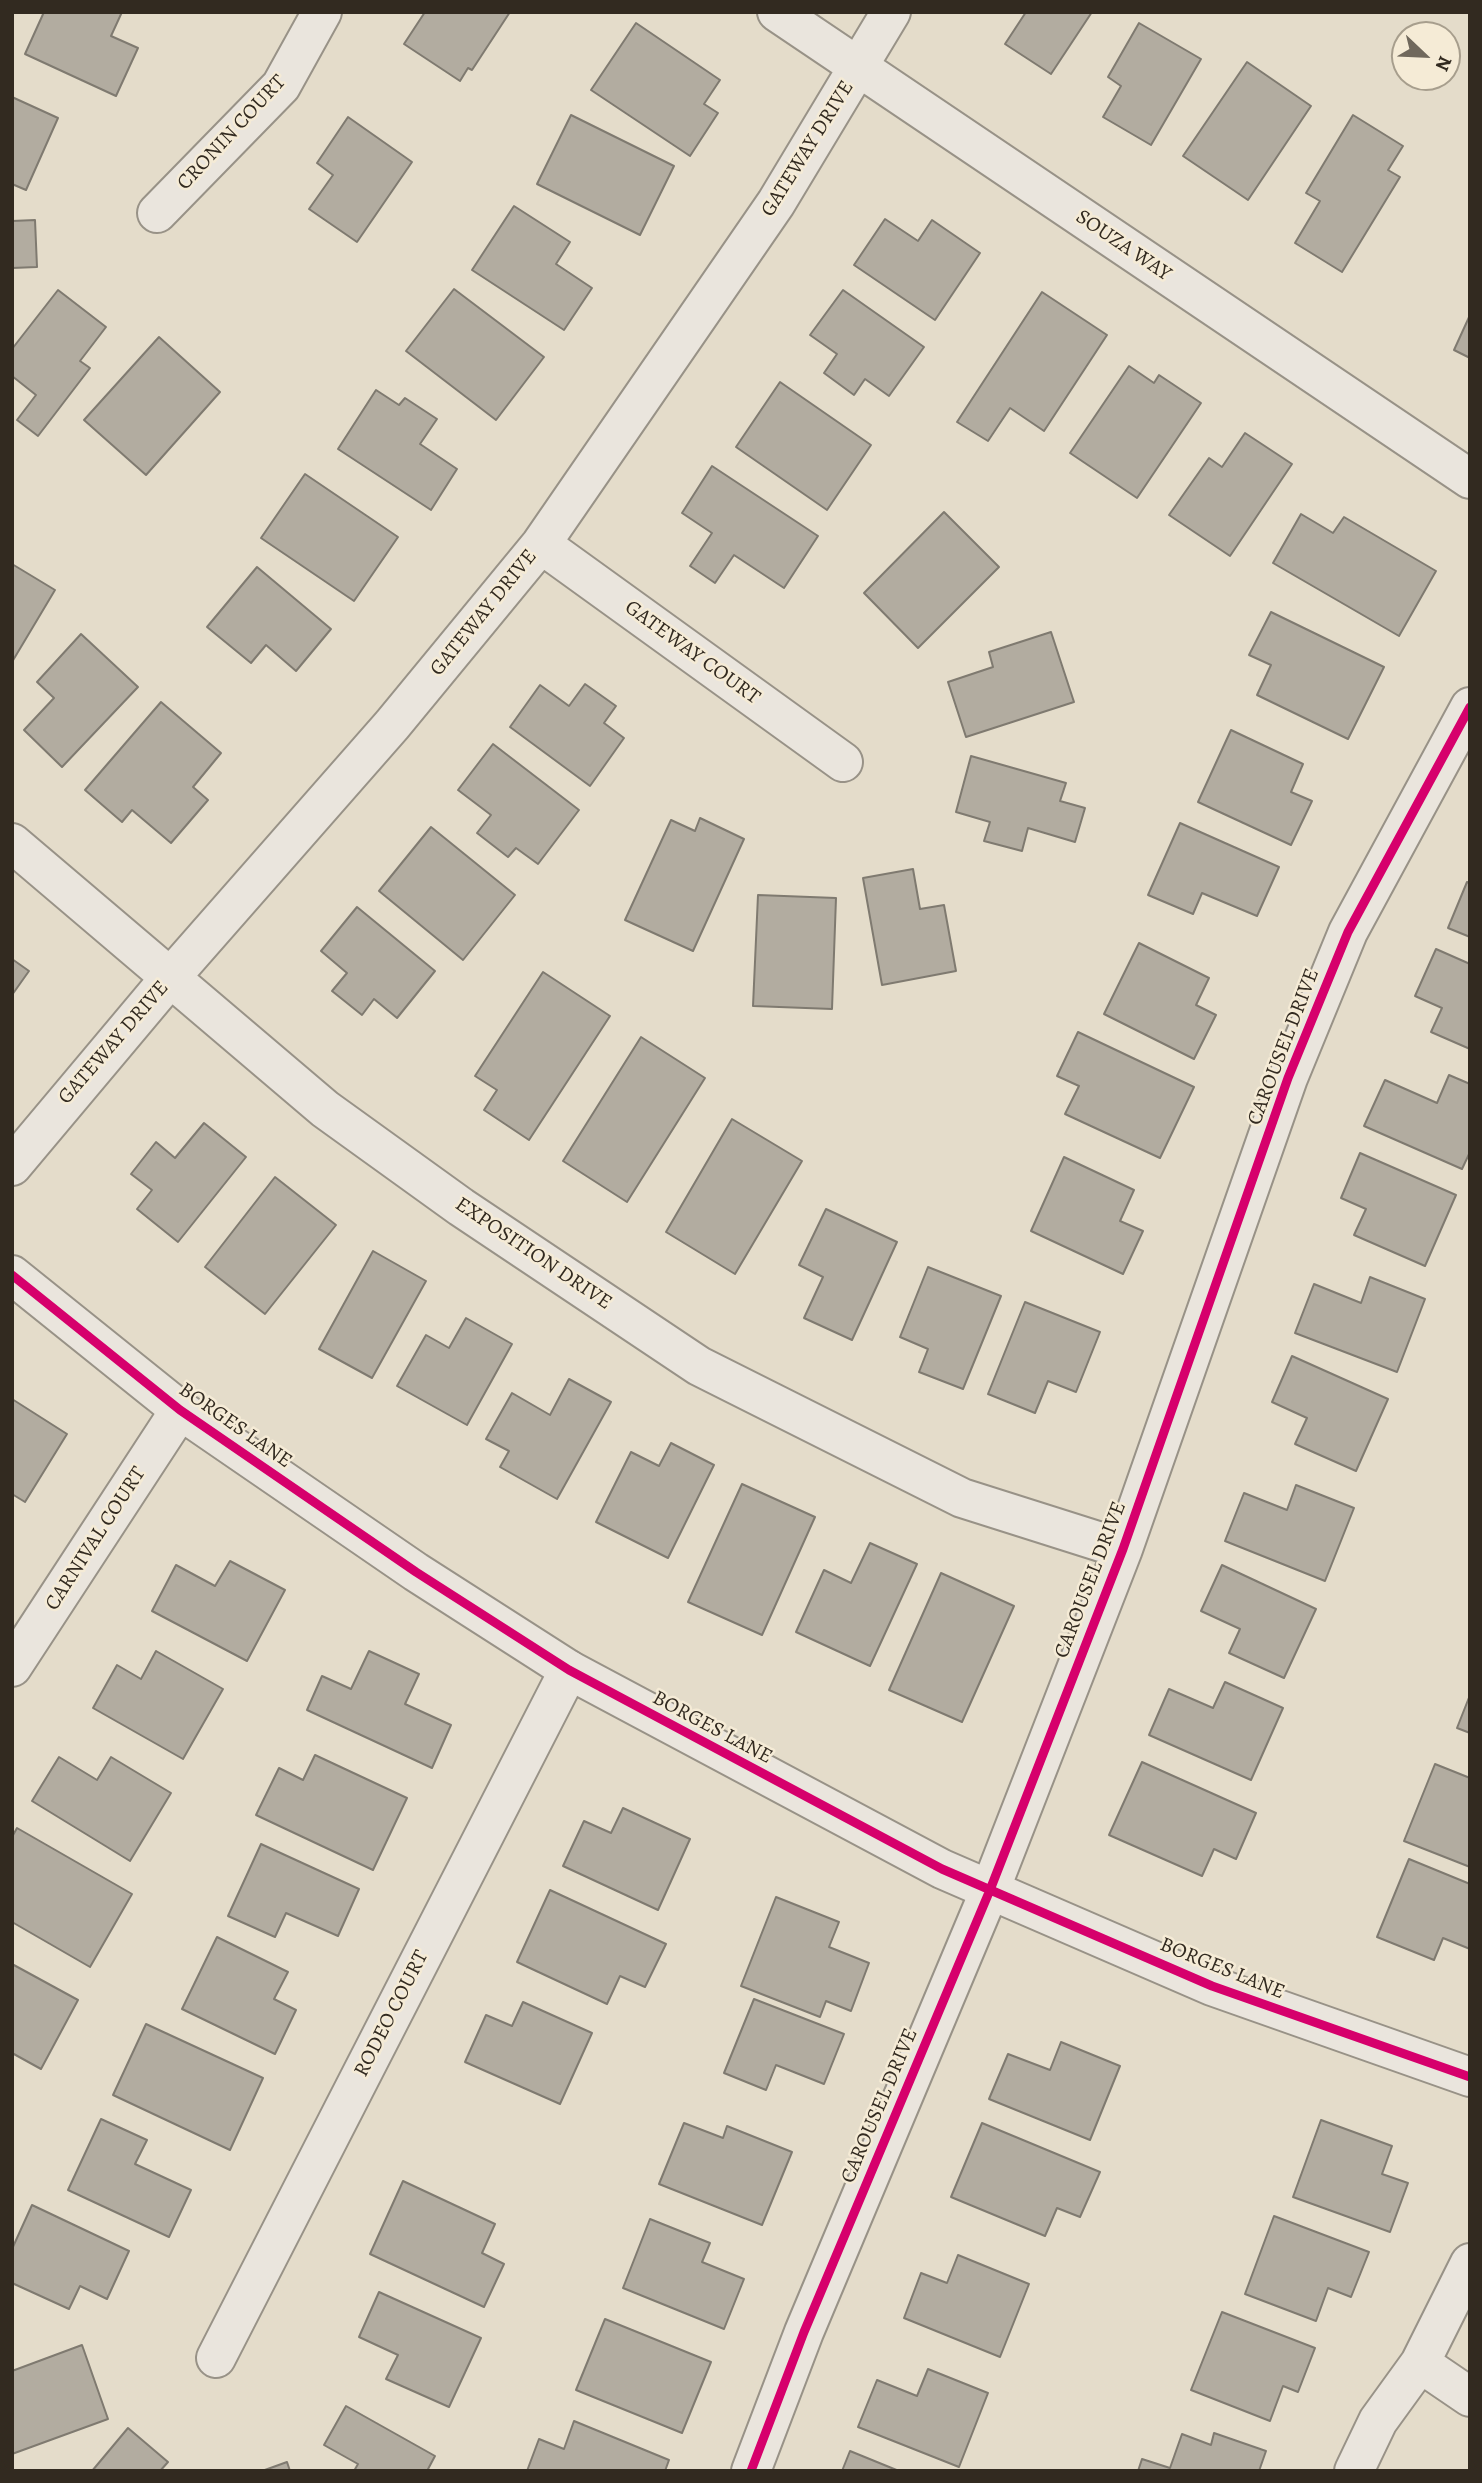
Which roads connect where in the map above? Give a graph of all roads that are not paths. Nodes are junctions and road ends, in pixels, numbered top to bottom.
1 (322, 12) edge
2 (777, 12) edge
3 (891, 12) edge
4 (858, 68) junction
5 (157, 213) dead end
6 (1470, 479) edge
7 (541, 544) junction
8 (1470, 707) edge
9 (843, 762) dead end
10 (12, 843) edge
11 (169, 979) junction
12 (12, 1166) edge
13 (12, 1275) edge
14 (180, 1410) junction
15 (1123, 1549) junction
16 (12, 1667) edge
17 (569, 1670) junction
18 (990, 1891) junction
19 (1470, 2077) edge
20 (1470, 2263) edge
21 (216, 2358) dead end
22 (1420, 2363) junction
23 (1470, 2397) edge
24 (751, 2471) edge
25 (1354, 2471) edge

1 - 5 street, CRONIN COURT
2 - 4 street, SOUZA WAY
3 - 4 street, GATEWAY DRIVE
4 - 6 street, SOUZA WAY
4 - 7 street, GATEWAY DRIVE
7 - 9 street, GATEWAY COURT
7 - 11 street, GATEWAY DRIVE
8 - 15 street, CAROUSEL DRIVE
10 - 11 street, EXPOSITION DRIVE
11 - 12 street, GATEWAY DRIVE
11 - 15 street, EXPOSITION DRIVE
13 - 14 street, BORGES LANE
14 - 16 street, CARNIVAL COURT
14 - 17 street, BORGES LANE
15 - 18 street, CAROUSEL DRIVE
17 - 18 street, BORGES LANE
17 - 21 street, RODEO COURT
18 - 19 street, BORGES LANE
18 - 24 street, CAROUSEL DRIVE
20 - 22 street
22 - 23 street
22 - 25 street

